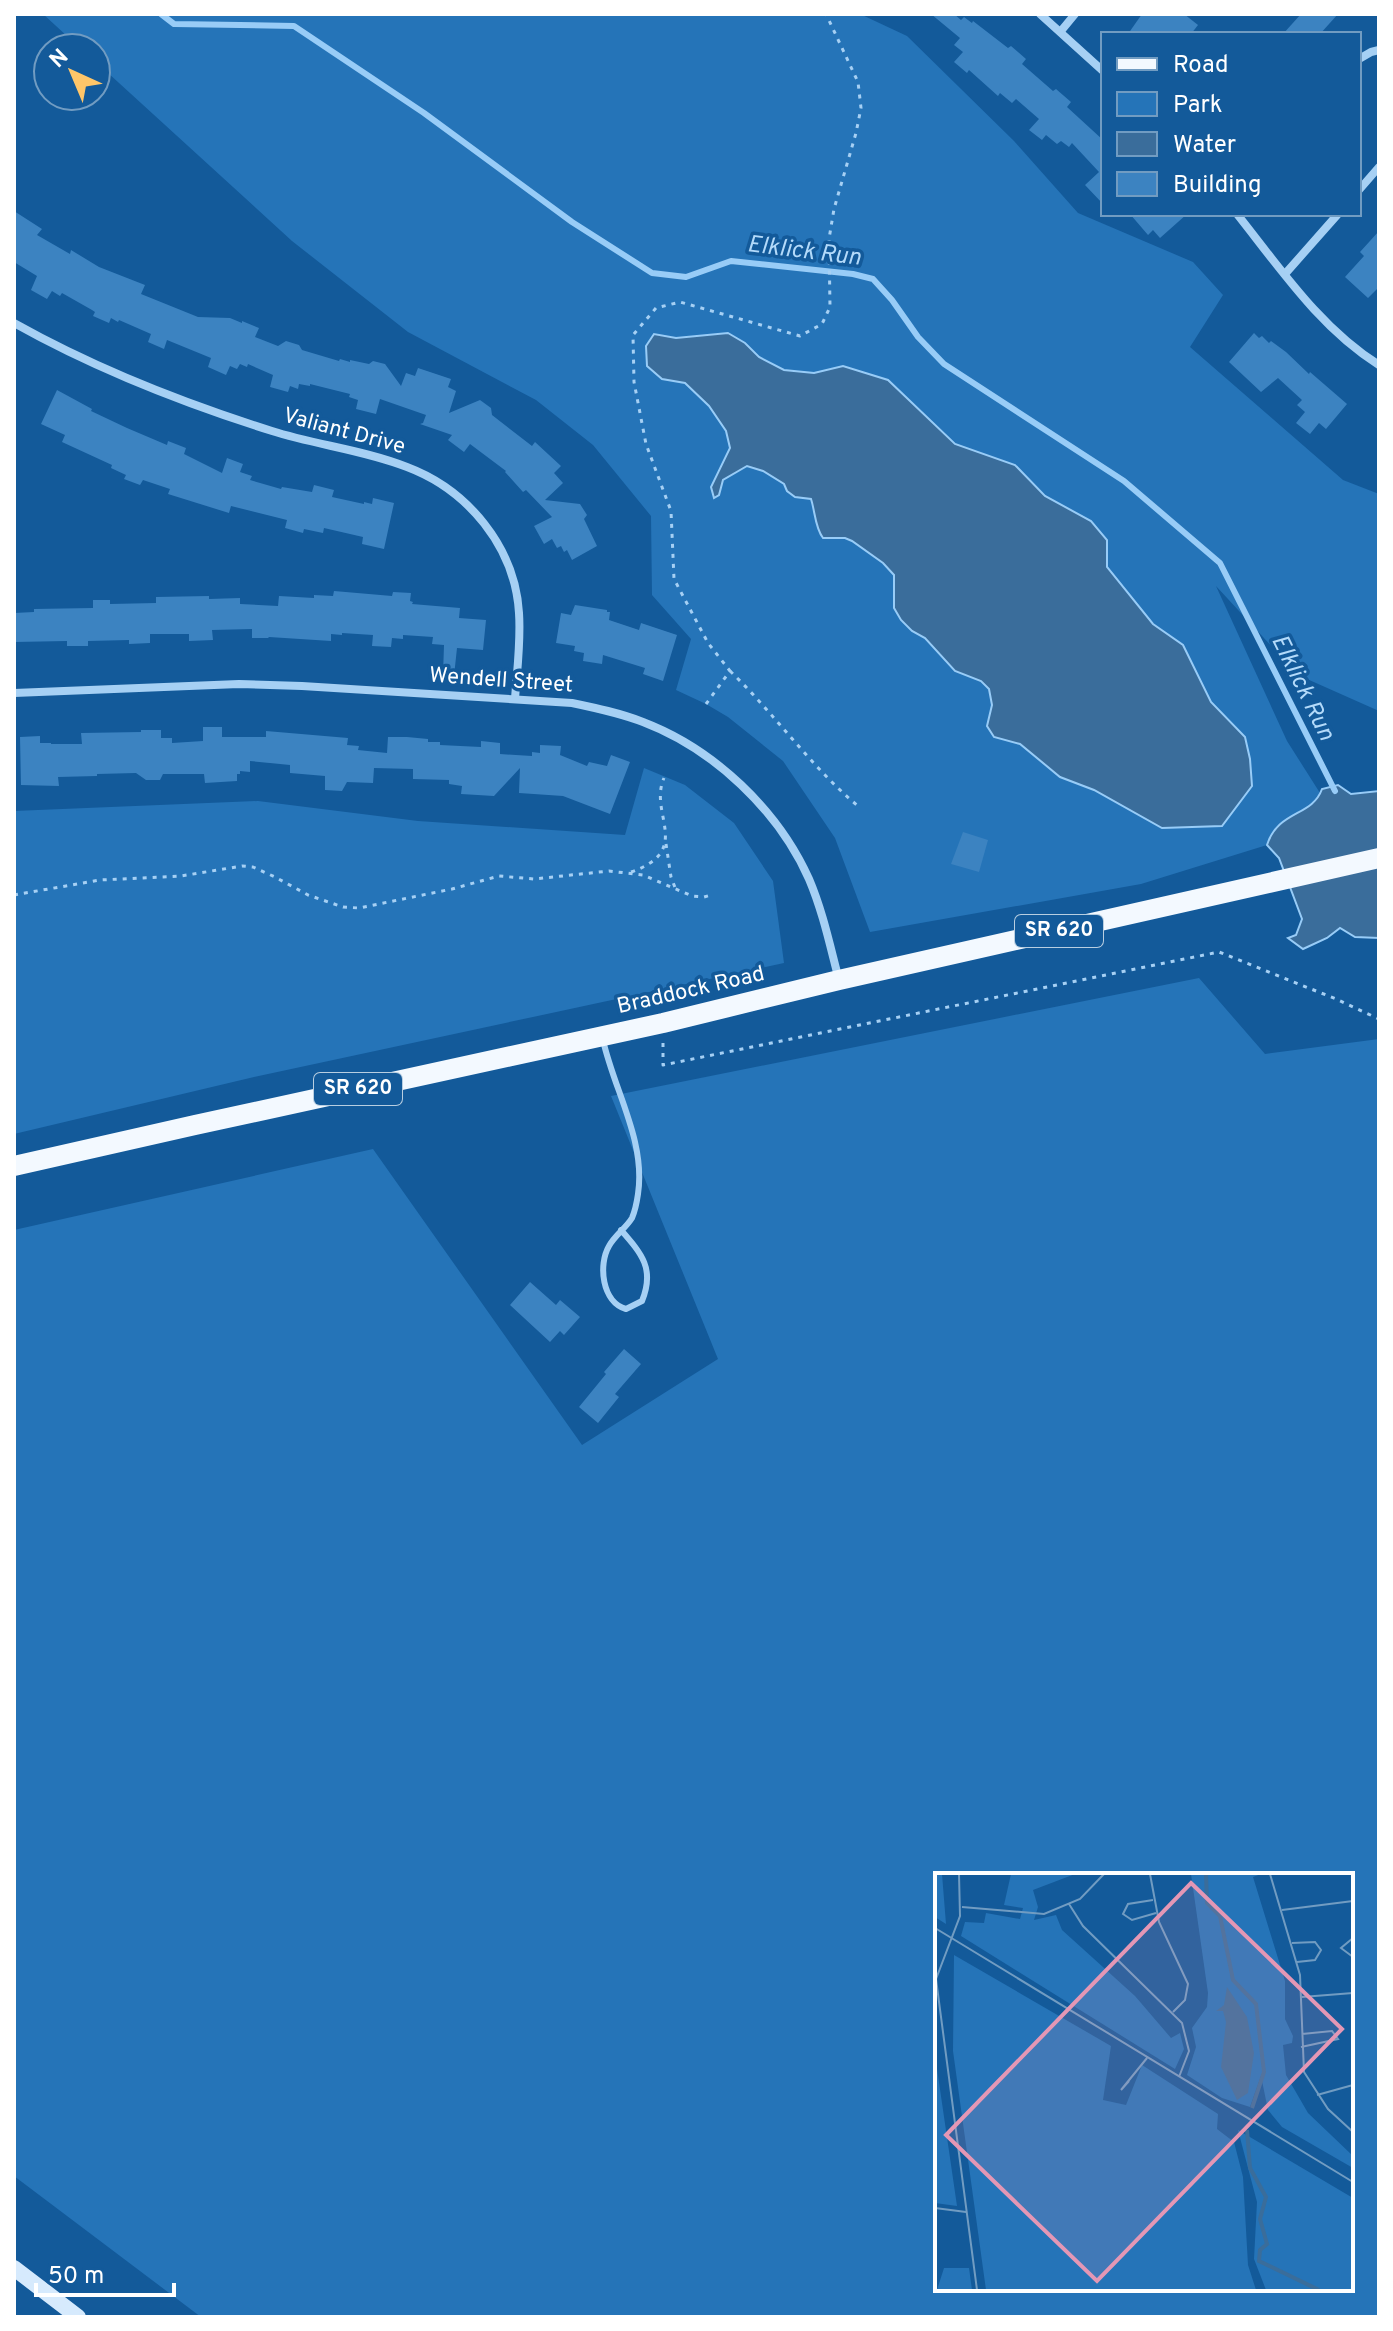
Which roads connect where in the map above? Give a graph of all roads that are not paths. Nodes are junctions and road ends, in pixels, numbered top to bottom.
1 (1040, 14) edge
2 (1075, 14) edge
3 (1061, 31) junction
4 (1101, 69) edge
5 (1379, 167) edge
6 (1361, 188) edge
7 (1239, 216) edge
8 (1336, 216) edge
9 (1285, 274) junction
10 (14, 323) edge
11 (1379, 365) edge
12 (14, 693) edge
13 (515, 699) junction
14 (1379, 858) edge
15 (839, 980) junction
16 (602, 1037) junction
17 (14, 1166) edge
18 (621, 1230) junction
19 (14, 2268) edge
20 (78, 2317) edge

1 - 3 street
2 - 3 street
3 - 4 street
5 - 6 street
7 - 9 street
8 - 9 street
9 - 11 street
10 - 13 street, Valiant Drive
12 - 13 street, Wendell Street
13 - 15 street, Wendell Street
14 - 15 main road, Braddock Road / SR 620
15 - 16 main road, Braddock Road / SR 620
16 - 17 main road, Braddock Road / SR 620
16 - 18 lane
18 - 18 lane
19 - 20 street

